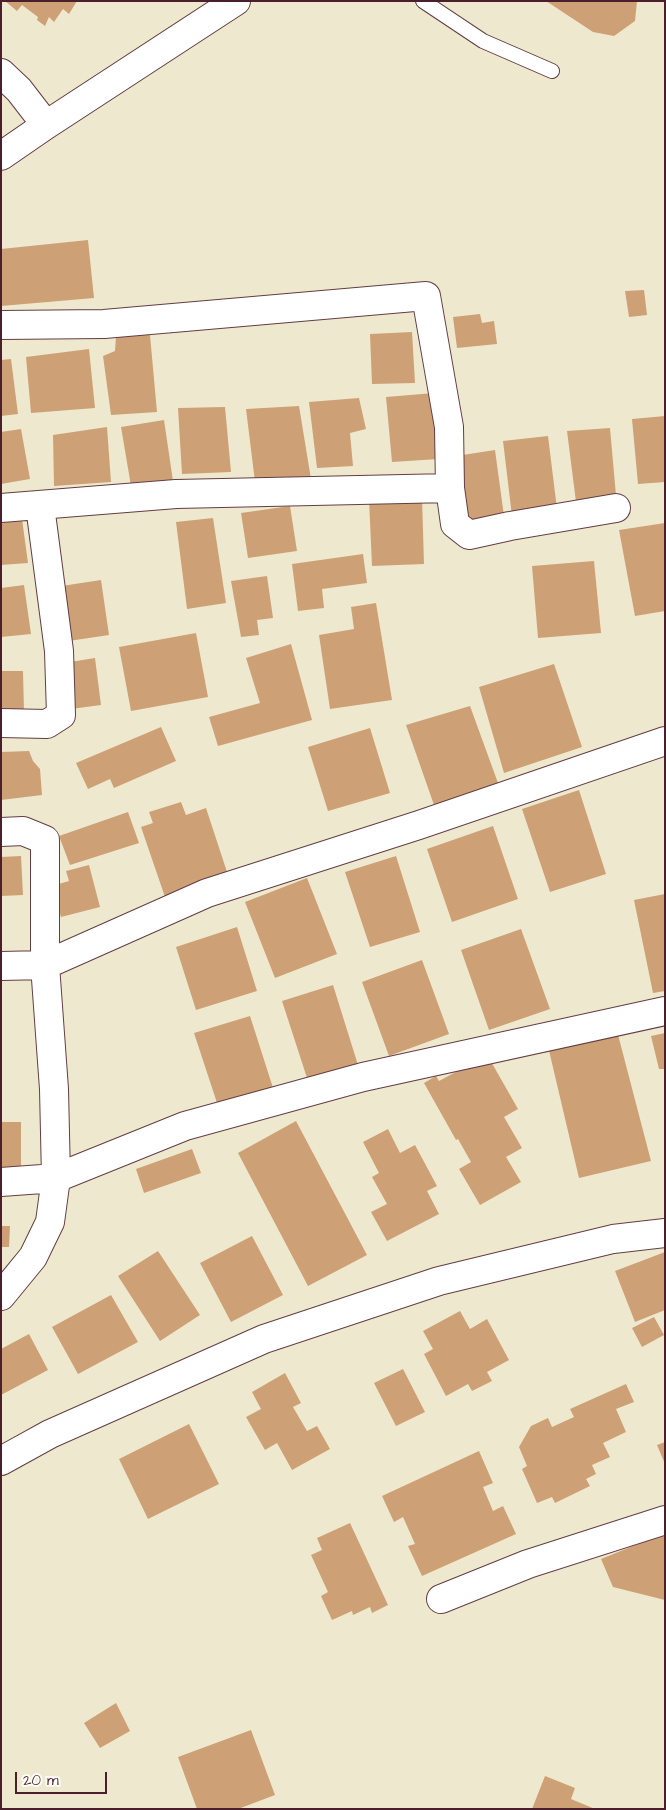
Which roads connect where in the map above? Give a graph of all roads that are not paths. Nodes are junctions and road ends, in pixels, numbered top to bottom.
1 (236, 1) edge
2 (423, 1) edge
3 (552, 71) dead end
4 (1, 73) edge
5 (46, 125) junction
6 (1, 156) edge
7 (1, 325) edge
8 (450, 488) junction
9 (40, 506) junction
10 (1, 508) edge
11 (616, 508) dead end
12 (1, 722) edge
13 (665, 741) edge
14 (1, 832) edge
15 (46, 965) junction
16 (1, 966) edge
17 (665, 1011) edge
18 (56, 1178) junction
19 (1, 1182) edge
20 (665, 1232) edge
21 (1, 1296) edge
22 (1, 1461) edge
23 (665, 1520) edge
24 (442, 1599) dead end

1 - 5 street
2 - 3 lane
4 - 5 street
5 - 6 street
7 - 8 street
8 - 9 street
8 - 11 street
9 - 10 street
9 - 12 street
13 - 15 street
14 - 15 street
15 - 16 street
15 - 18 street
17 - 18 street
18 - 19 street
18 - 21 street
20 - 22 street
23 - 24 street

